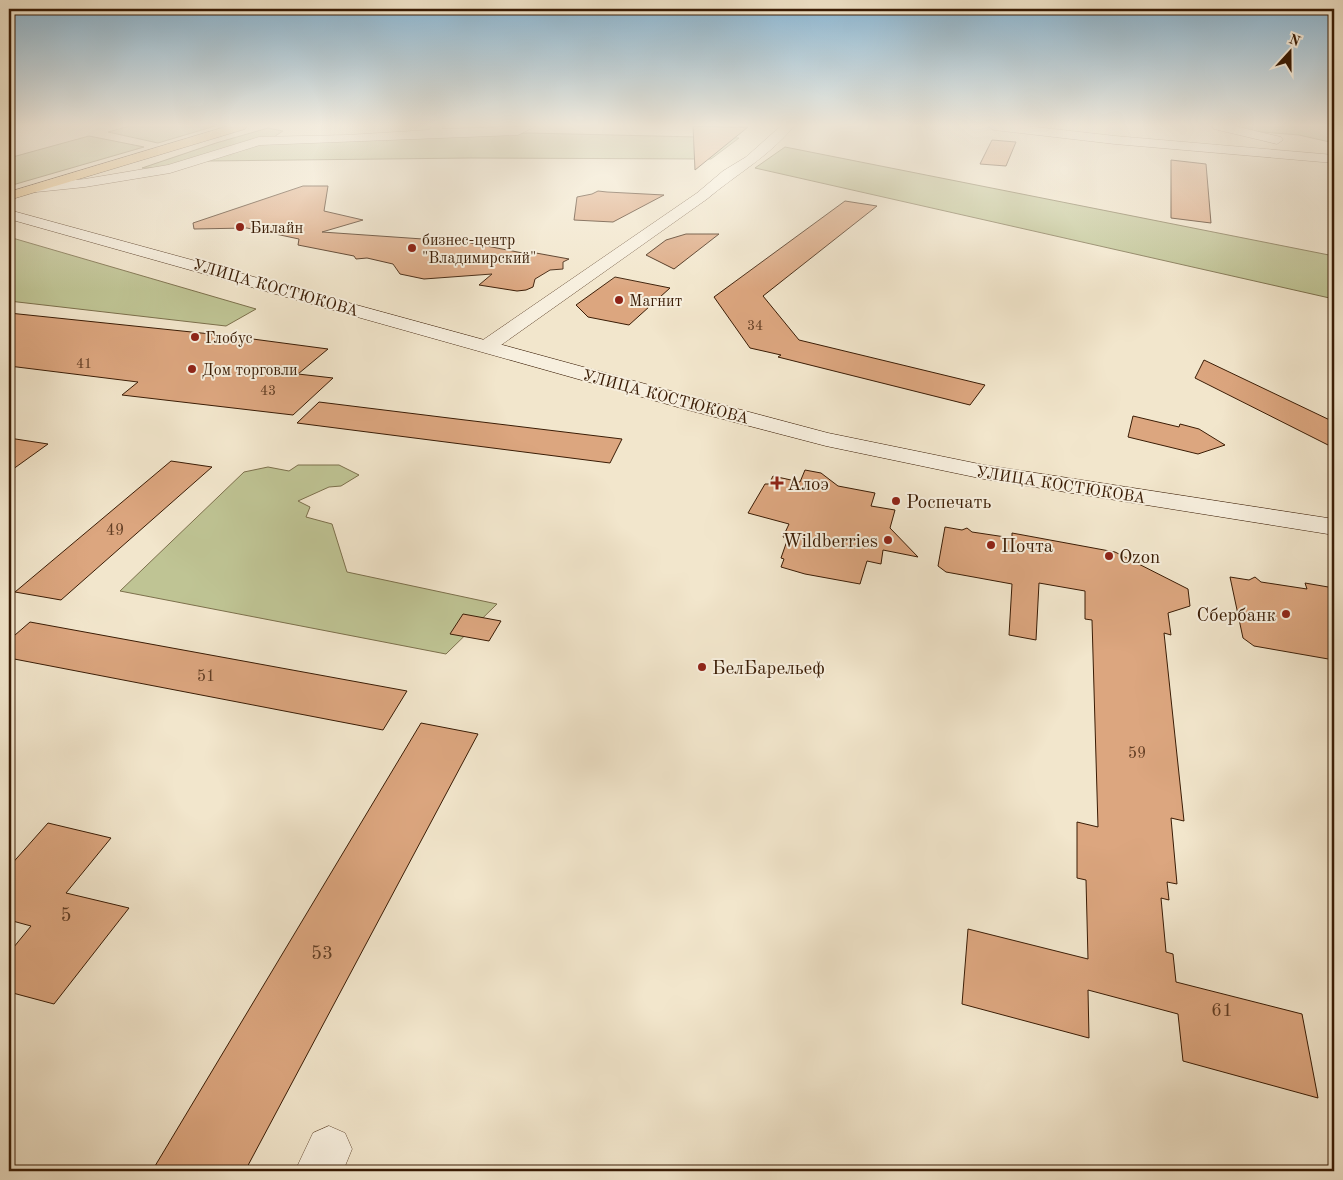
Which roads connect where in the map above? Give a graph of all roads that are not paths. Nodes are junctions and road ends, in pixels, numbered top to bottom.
1 (59, 181) edge
2 (97, 181) edge
3 (720, 181) edge
4 (36, 188) junction
5 (9, 196) edge
6 (9, 214) edge
7 (487, 346) junction
8 (1334, 527) edge

1 - 4 main road
2 - 4 street
3 - 7 street
4 - 5 main road
6 - 7 street, УЛИЦА КОСТЮКОВА
7 - 8 street, УЛИЦА КОСТЮКОВА

